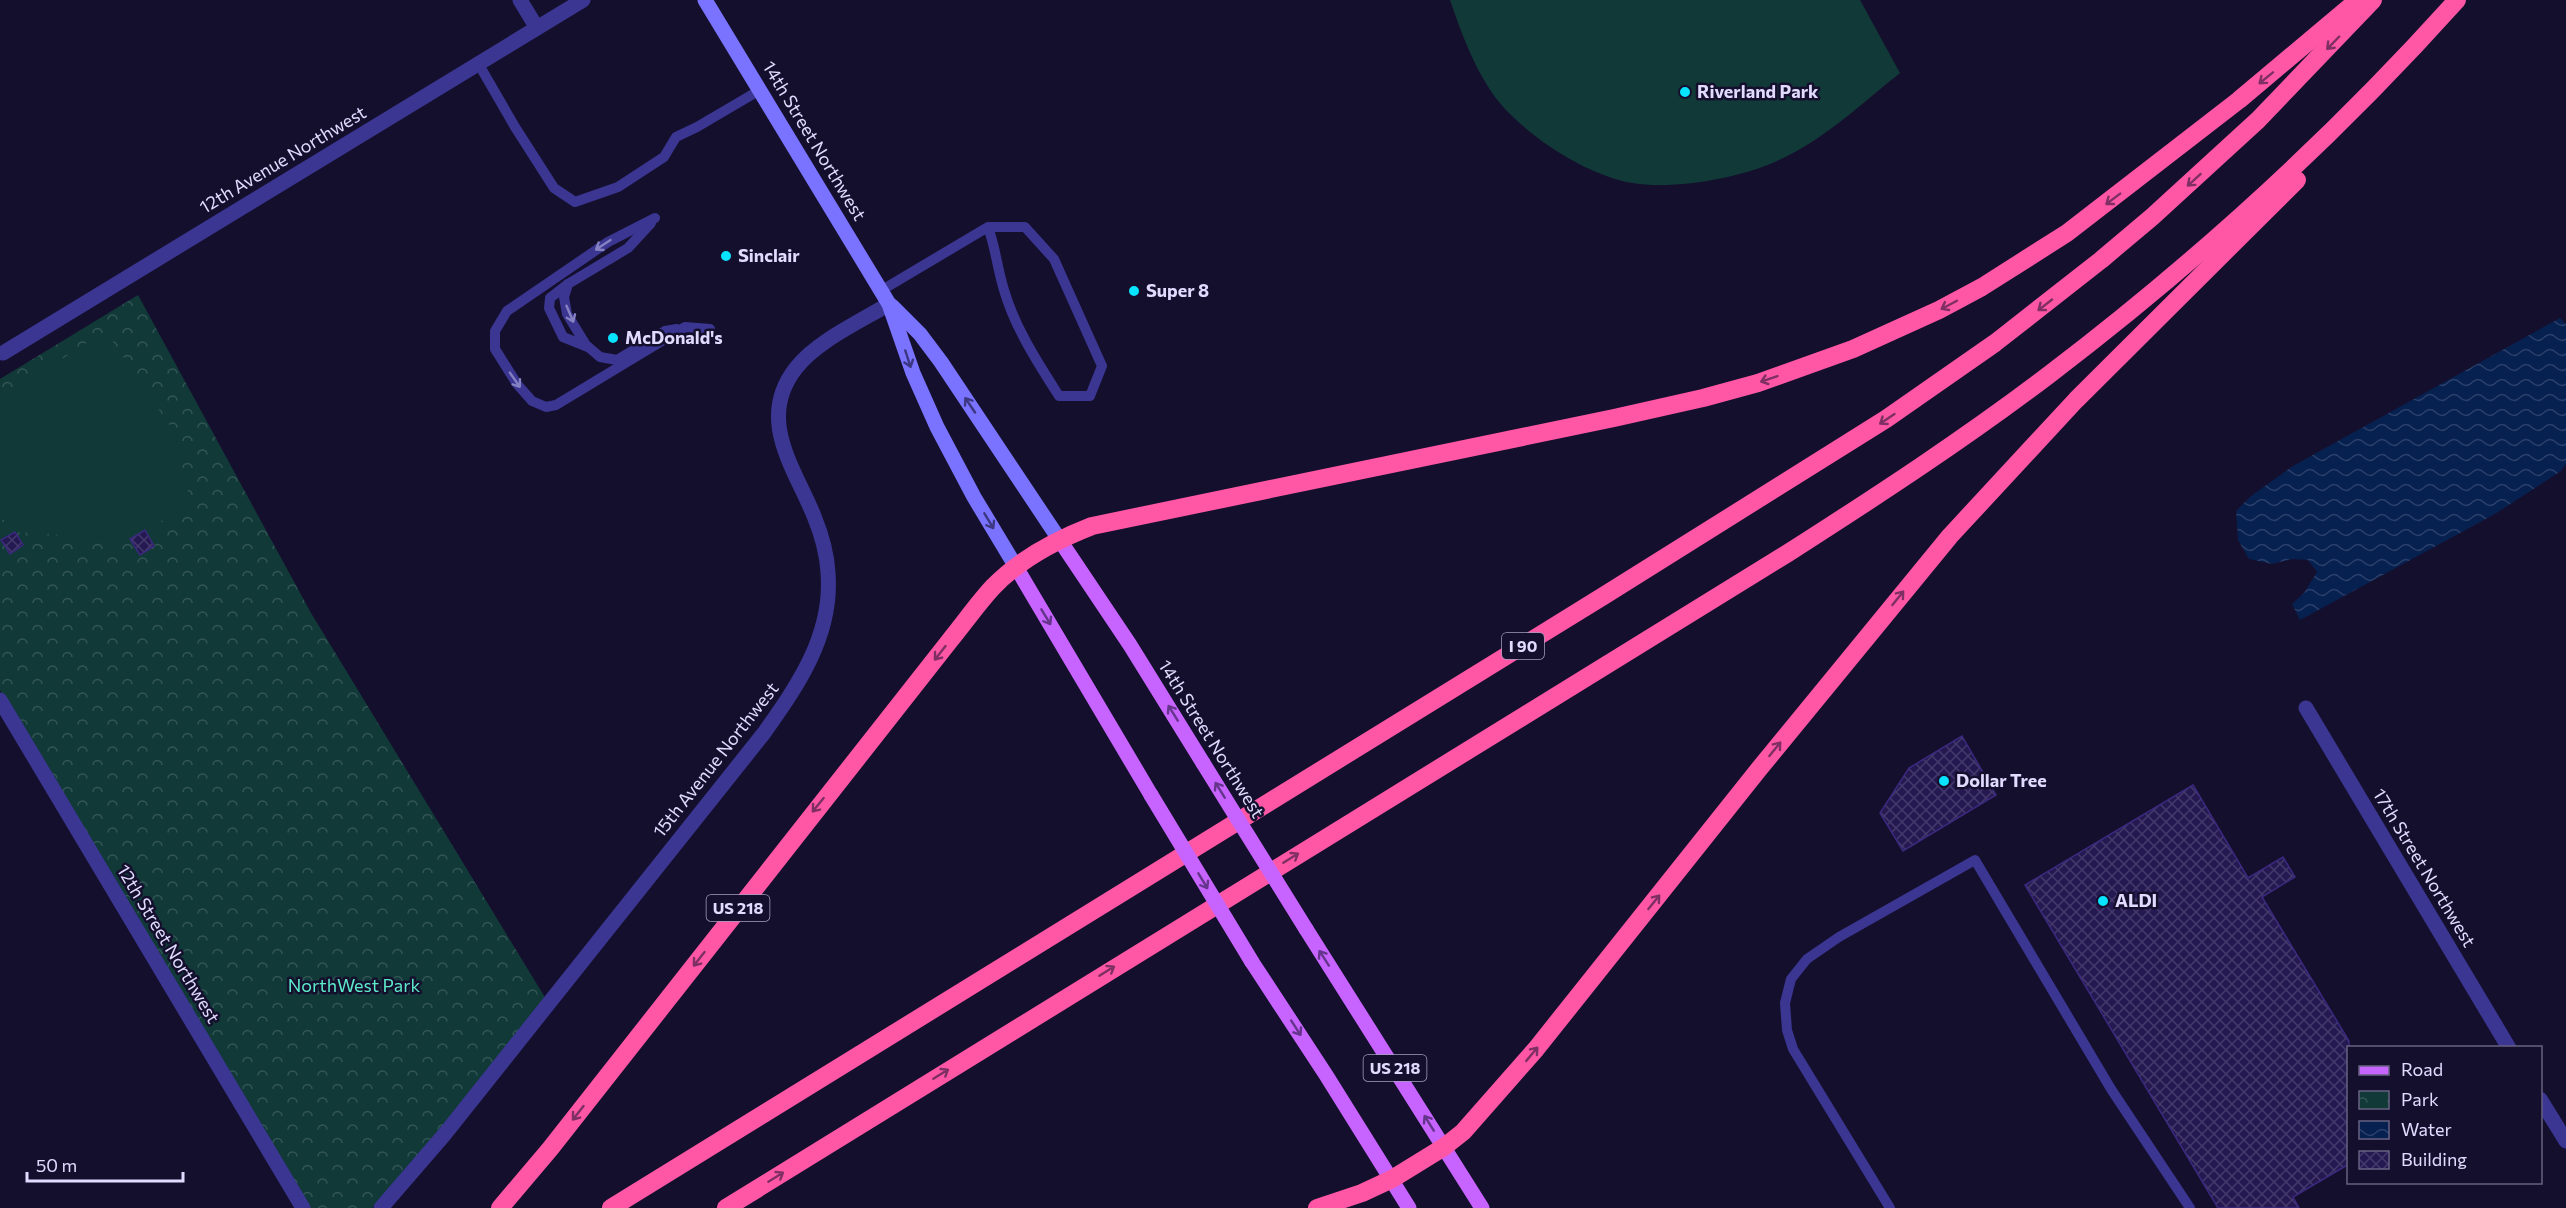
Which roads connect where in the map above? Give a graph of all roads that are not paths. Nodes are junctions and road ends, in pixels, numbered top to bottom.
1 (520, 0) edge
2 (584, 0) edge
3 (705, 0) edge
4 (2358, 0) edge
5 (2373, 0) edge
6 (2457, 0) edge
7 (537, 28) junction
8 (2424, 38) junction
9 (478, 63) junction
10 (760, 90) junction
11 (988, 227) junction
12 (568, 284) junction
13 (886, 297) junction
14 (685, 327) junction
15 (710, 329) dead end
16 (588, 347) junction
17 (3, 353) dead end
18 (1059, 539) junction
19 (1016, 567) junction
20 (0, 700) edge
21 (2306, 708) dead end
22 (5, 718) edge
23 (2508, 1046) edge
24 (2542, 1101) edge
25 (2566, 1141) edge
26 (1444, 1147) junction
27 (1392, 1179) junction
28 (303, 1208) edge
29 (381, 1208) edge
30 (500, 1208) edge
31 (611, 1208) edge
32 (726, 1208) edge
33 (1317, 1208) edge
34 (1409, 1208) edge
35 (1482, 1208) edge
36 (1890, 1208) edge
37 (2190, 1208) edge

1 - 7 street
2 - 7 street, 12th Avenue Northwest
3 - 10 main road, 14th Street Northwest
4 -> 18 highway
5 -> 31 highway, I 90
6 - 8 highway
7 - 9 street, 12th Avenue Northwest
26 -> 8 highway
32 -> 8 highway
9 - 10 lane
9 - 17 street, 12th Avenue Northwest
10 - 13 main road, 14th Street Northwest
11 - 11 lane
11 - 13 lane
12 -> 14 lane
12 -> 16 lane
12 - 16 lane
18 -> 13 main road, 14th Street Northwest
13 -> 19 main road, 14th Street Northwest
13 - 29 street, 15th Avenue Northwest
14 - 15 lane
14 - 16 lane
18 - 19 highway, US 218
26 -> 18 main road, 14th Street Northwest / US 218, bridge
19 -> 27 main road, 14th Street Northwest, bridge
19 -> 30 highway, US 218
20 - 22 street, 12th Street Northwest
21 - 23 street, 17th Street Northwest
22 - 28 street, 12th Street Northwest
24 - 25 street
26 - 27 highway
26 - 35 main road, 14th Street Northwest / US 218
27 - 33 highway
27 - 34 main road, 14th Street Northwest
36 - 37 lane

